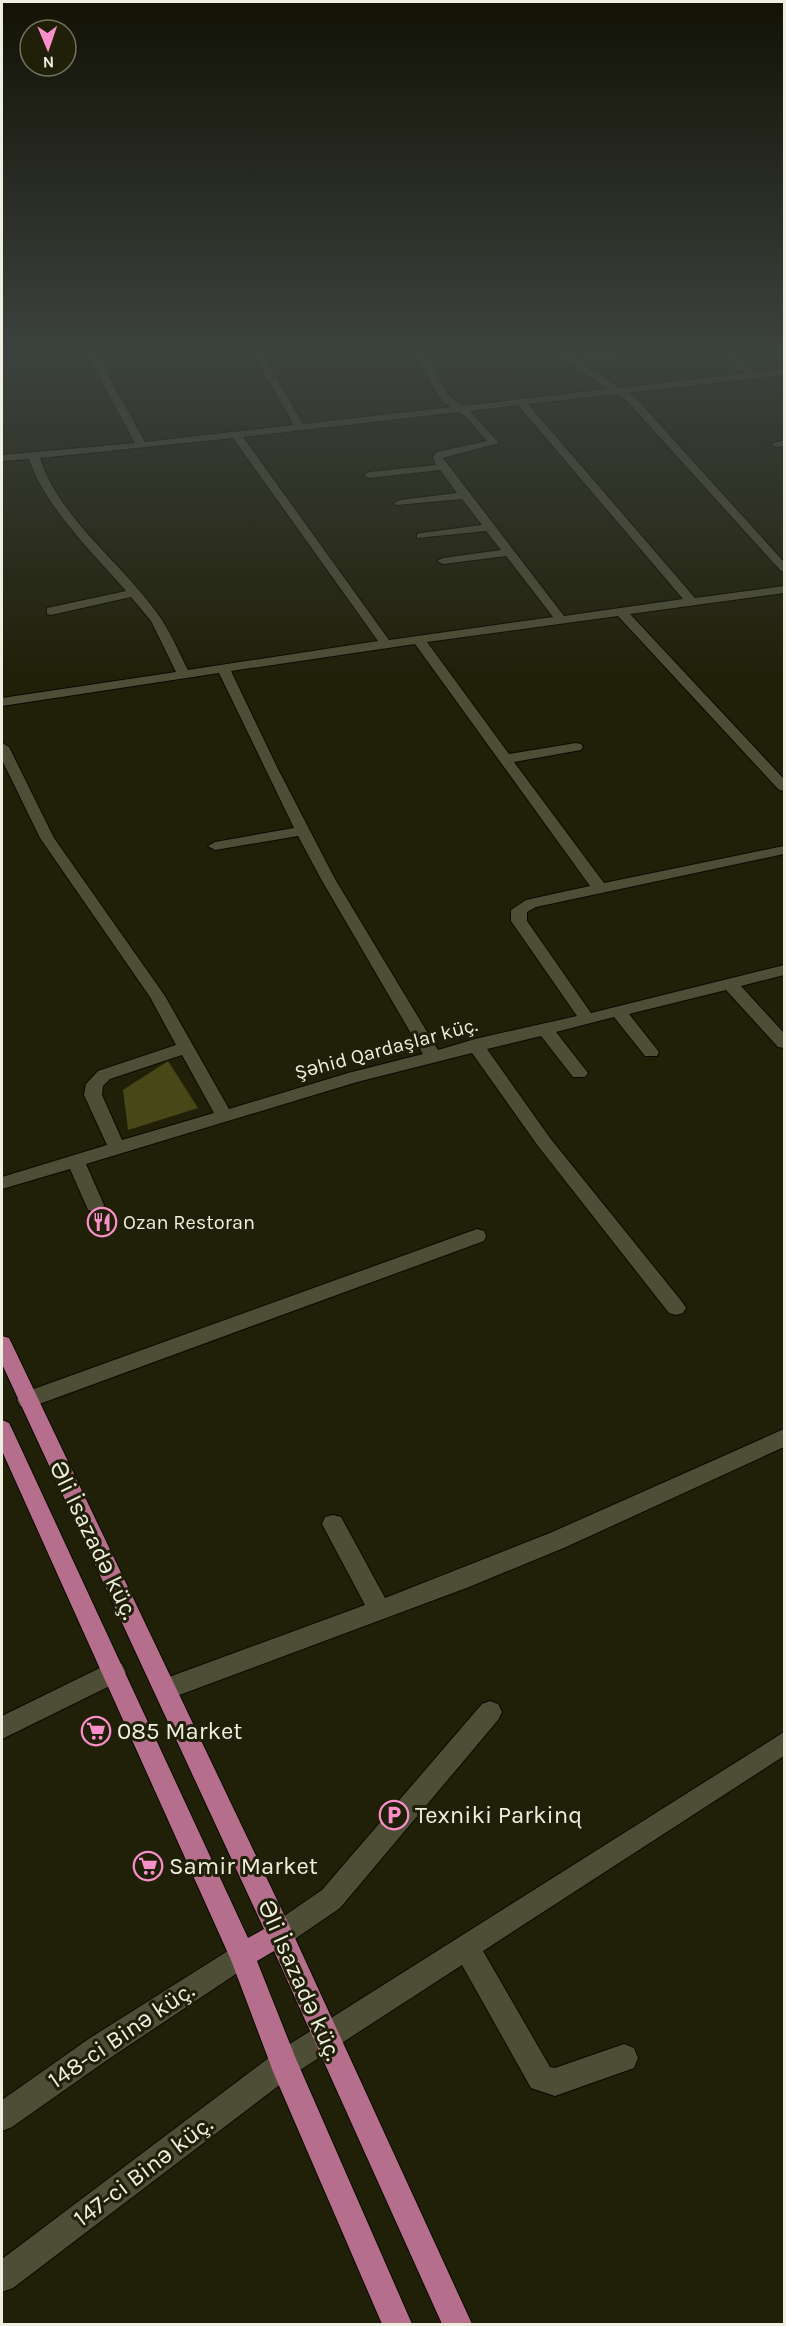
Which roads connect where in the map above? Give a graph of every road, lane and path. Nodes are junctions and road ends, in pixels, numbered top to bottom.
1 (34, 460) edge
2 (254, 460) edge
3 (439, 460) edge
4 (570, 460) edge
5 (686, 460) edge
6 (443, 466) junction
7 (369, 475) dead end
8 (465, 495) junction
9 (400, 503) dead end
10 (490, 527) junction
11 (421, 536) dead end
12 (509, 552) junction
13 (443, 561) dead end
14 (784, 568) edge
15 (784, 589) edge
16 (133, 593) junction
17 (692, 602) junction
18 (51, 611) dead end
19 (621, 612) junction
20 (561, 620) junction
21 (419, 640) junction
22 (386, 644) junction
23 (224, 670) junction
24 (184, 676) junction
25 (2, 702) edge
26 (2, 747) edge
27 (576, 747) dead end
28 (506, 759) junction
29 (784, 787) edge
30 (302, 831) junction
31 (215, 846) dead end
32 (784, 850) edge
33 (600, 889) junction
34 (784, 970) edge
35 (730, 984) junction
36 (618, 1011) junction
37 (587, 1019) junction
38 (545, 1030) junction
39 (784, 1043) edge
40 (475, 1046) junction
41 (187, 1047) junction
42 (651, 1052) dead end
43 (433, 1056) junction
44 (579, 1073) dead end
45 (224, 1115) junction
46 (117, 1148) junction
47 (76, 1161) junction
48 (2, 1183) edge
49 (94, 1205) dead end
50 (477, 1236) dead end
51 (676, 1308) dead end
52 (2, 1344) edge
53 (27, 1400) junction
54 (2, 1429) edge
55 (784, 1438) edge
56 (333, 1524) dead end
57 (380, 1610) junction
58 (114, 1672) junction
59 (166, 1689) junction
60 (490, 1712) dead end
61 (2, 1728) edge
62 (784, 1743) edge
63 (280, 1934) junction
64 (467, 1948) junction
65 (242, 1955) junction
66 (326, 2035) junction
67 (624, 2058) dead end
68 (284, 2064) junction
69 (2, 2117) edge
70 (2, 2277) edge
71 (397, 2325) edge
72 (457, 2325) edge

1 - 16 street
2 - 22 street
3 - 6 street
4 - 17 street
5 - 14 street
6 - 7 street
6 - 8 street
8 - 9 street
8 - 10 street
10 - 11 street
10 - 12 street
12 - 13 street
12 - 20 street
15 - 17 street
16 - 18 street
16 - 24 street
17 - 19 street
19 - 20 street
19 - 29 street
20 - 21 street
21 - 22 street
21 - 28 street
22 - 23 street
23 - 24 street
23 - 30 street
24 - 25 street
26 - 41 street
27 - 28 street
28 - 33 street
30 - 31 street
30 - 43 street
32 - 33 street
33 - 37 street
34 - 35 street, Şəhid Qardaşlar küç.
35 - 36 street, Şəhid Qardaşlar küç.
35 - 39 street
36 - 37 street, Şəhid Qardaşlar küç.
36 - 42 street
37 - 38 street, Şəhid Qardaşlar küç.
38 - 40 street, Şəhid Qardaşlar küç.
38 - 44 street
40 - 43 street, Şəhid Qardaşlar küç.
40 - 51 street
41 - 45 street
41 - 46 street
43 - 45 street, Şəhid Qardaşlar küç.
45 - 46 street, Şəhid Qardaşlar küç.
46 - 47 street, Şəhid Qardaşlar küç.
47 - 48 street, Şəhid Qardaşlar küç.
47 - 49 street
50 - 53 street
52 - 53 main road, Əli İsazadə küç.
53 - 59 main road, Əli İsazadə küç.
54 - 58 main road, Əli İsazadə küç.
55 - 57 street
56 - 57 street
57 - 59 street
58 - 61 street
58 - 65 main road, Əli İsazadə küç.
59 - 63 main road, Əli İsazadə küç.
60 - 63 street
62 - 64 street, 147-ci Binə küç.
63 - 65 main road
63 - 66 main road, Əli İsazadə küç.
64 - 66 street, 147-ci Binə küç.
64 - 67 street
65 - 68 main road, Əli İsazadə küç.
65 - 69 street, 148-ci Binə küç.
66 - 68 street, 147-ci Binə küç.
66 - 72 main road, Əli İsazadə küç.
68 - 70 street, 147-ci Binə küç.
68 - 71 main road, Əli İsazadə küç.

